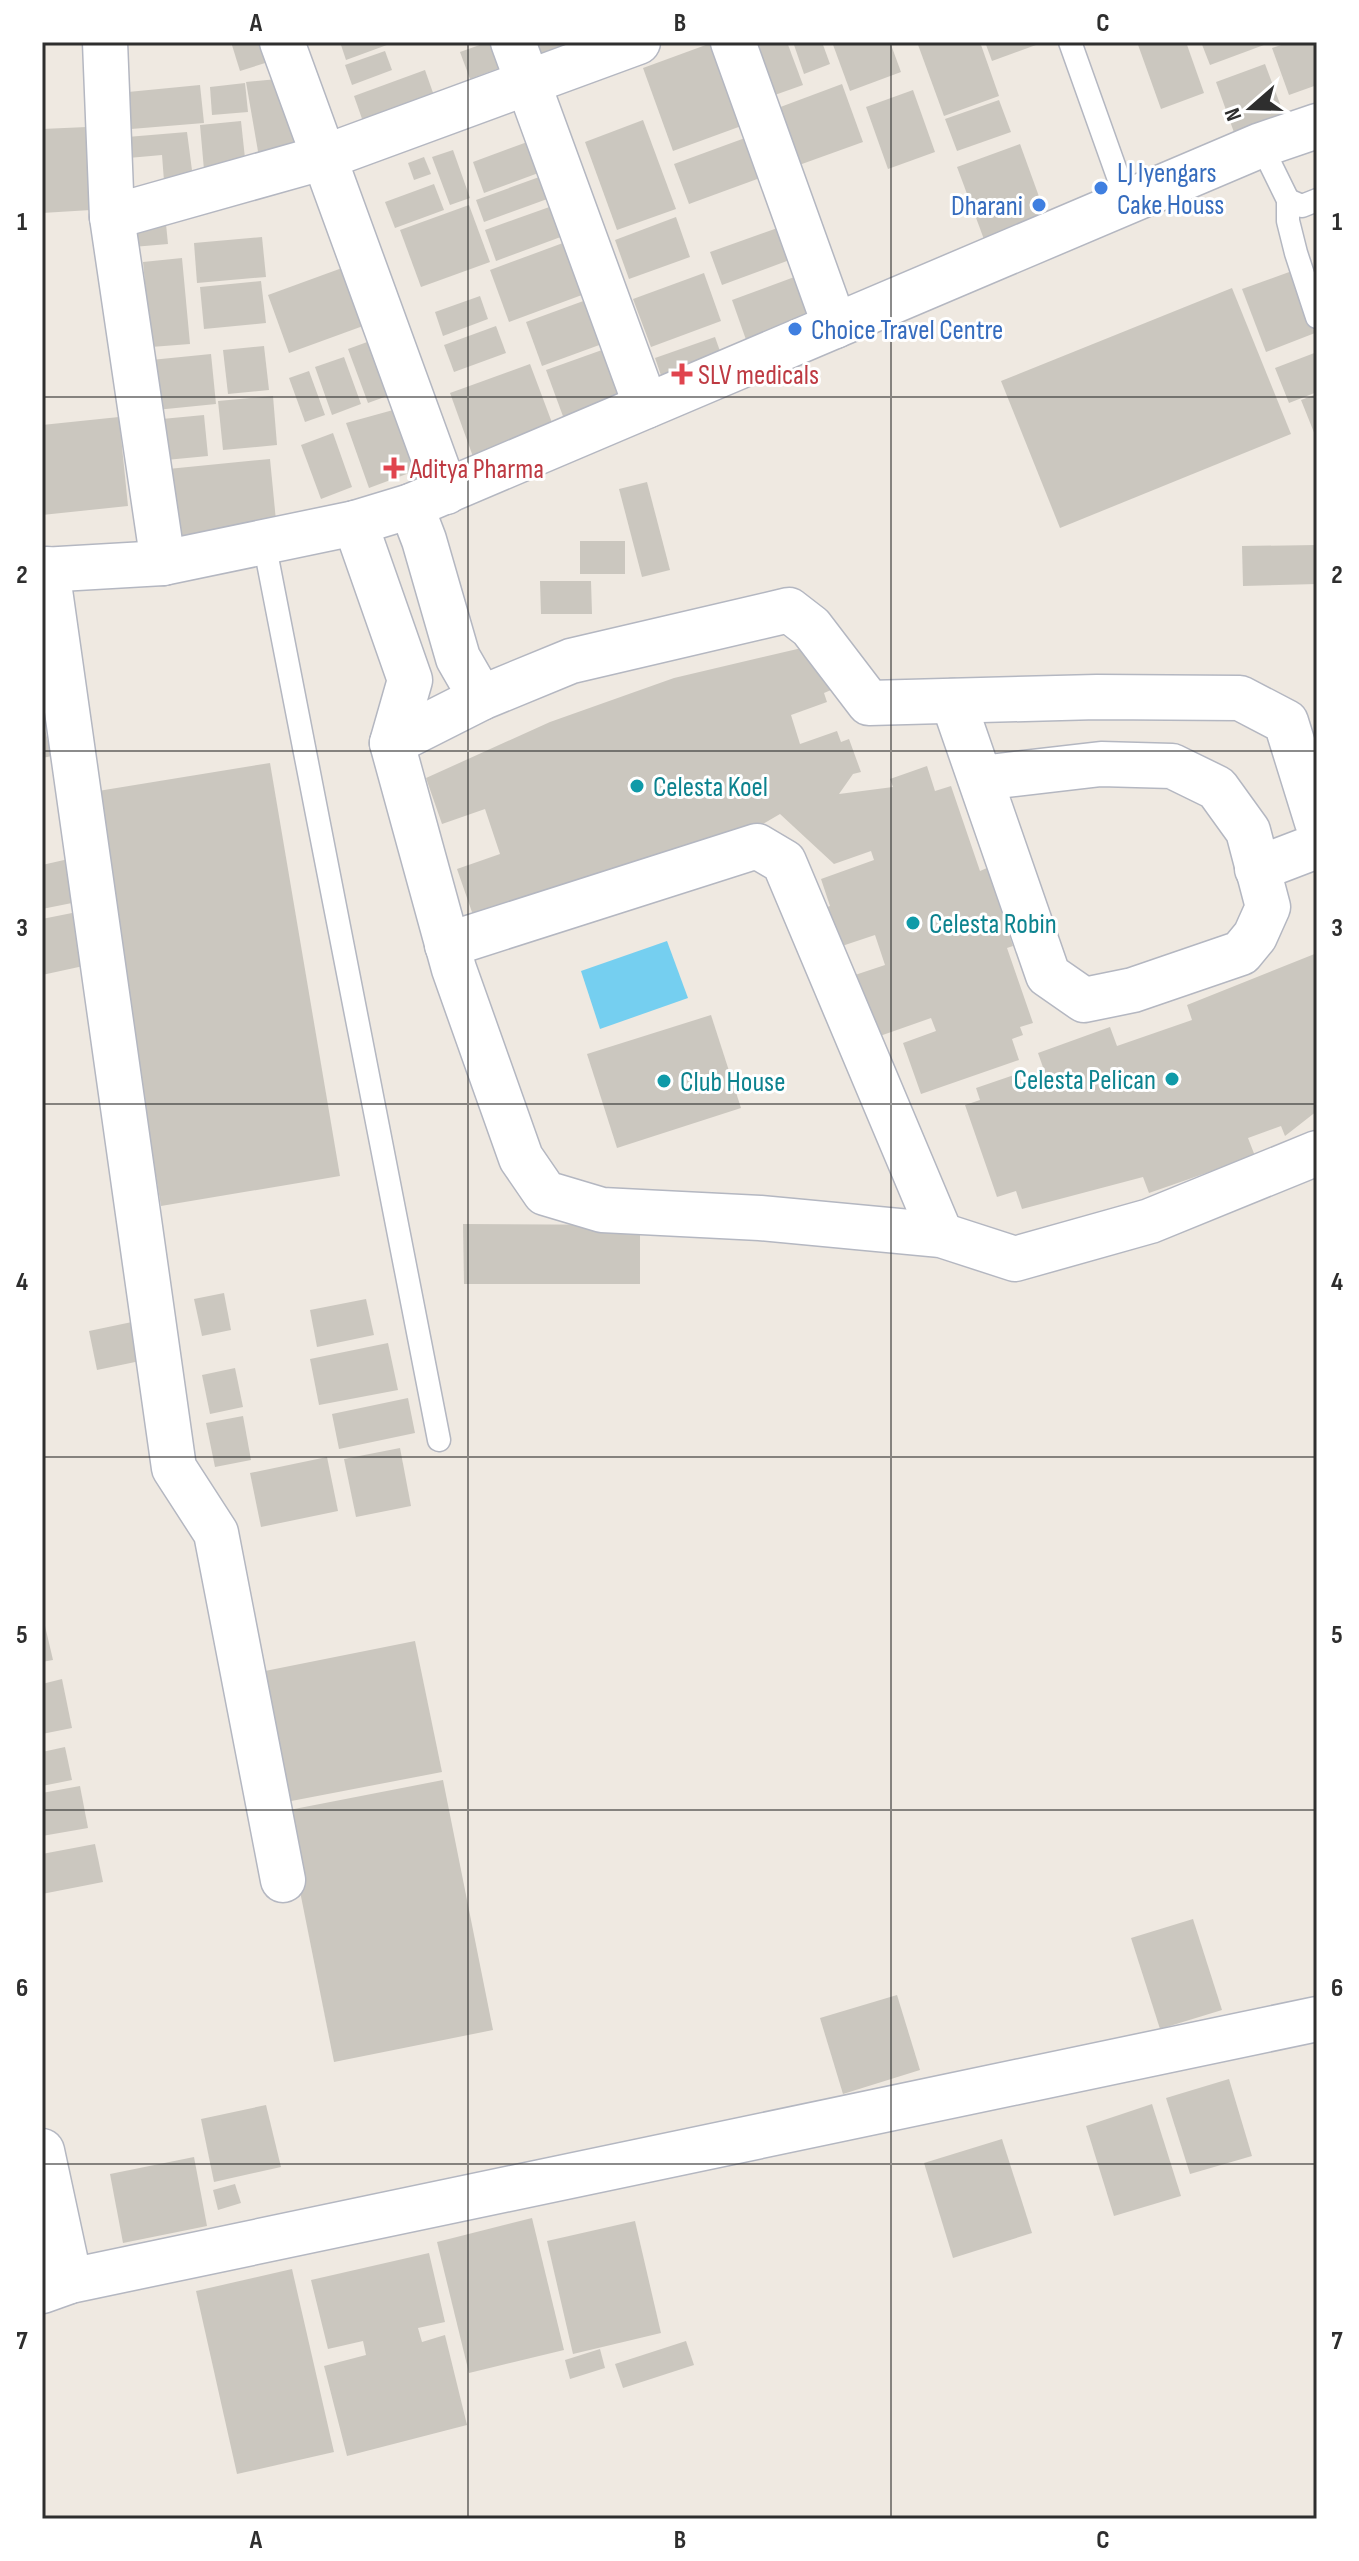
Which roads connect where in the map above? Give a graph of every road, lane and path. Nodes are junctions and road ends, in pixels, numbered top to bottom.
1 (105, 42) edge
2 (282, 42) edge
3 (638, 42) edge
4 (733, 42) edge
5 (1070, 42) edge
6 (521, 62) edge
7 (1317, 126) edge
8 (1261, 145) junction
9 (325, 157) junction
10 (1288, 200) junction
11 (1317, 200) edge
12 (1127, 202) junction
13 (112, 217) junction
14 (1317, 317) edge
15 (835, 326) junction
16 (646, 406) junction
17 (429, 499) junction
18 (355, 523) junction
19 (264, 542) junction
20 (163, 563) junction
21 (44, 569) edge
22 (481, 698) junction
23 (953, 701) junction
24 (392, 743) junction
25 (981, 778) junction
26 (1317, 822) edge
27 (1317, 846) edge
28 (1257, 869) junction
29 (447, 945) junction
30 (1317, 1153) edge
31 (941, 1235) junction
32 (439, 1440) dead end
33 (283, 1880) dead end
34 (1317, 2019) edge
35 (42, 2151) edge
36 (56, 2286) edge

1 - 13 street
2 - 9 street
3 - 6 street
4 - 15 street
5 - 12 lane
6 - 9 street
6 - 16 street
7 - 8 street
8 - 10 lane
8 - 12 street
9 - 13 street
9 - 17 street
10 - 11 lane
10 - 14 lane
12 - 15 street
13 - 20 street
15 - 16 street
16 - 17 street
17 - 18 street
17 - 22 street
18 - 19 street
18 - 24 street
19 - 20 street
19 - 32 lane
20 - 21 street
21 - 33 street
22 - 23 street
22 - 24 street
23 - 25 street
23 - 26 street
24 - 29 street
25 - 28 street
25 - 28 street
27 - 28 street
29 - 31 street
29 - 31 street
30 - 31 street
34 - 36 street
35 - 36 street

